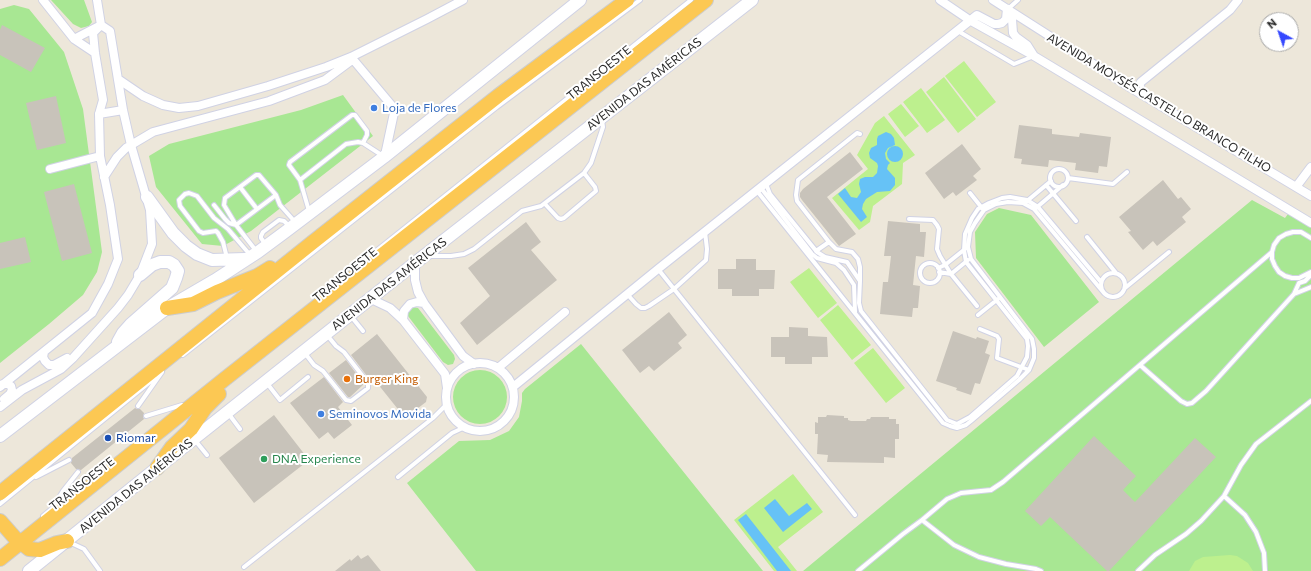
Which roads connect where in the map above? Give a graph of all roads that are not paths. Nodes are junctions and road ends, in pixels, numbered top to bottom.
1 (43, 0) edge
2 (97, 0) edge
3 (464, 0) edge
4 (580, 0) edge
5 (627, 0) edge
6 (640, 0) edge
7 (691, 0) edge
8 (706, 0) edge
9 (752, 0) edge
10 (940, 0) edge
11 (993, 0) edge
12 (1018, 0) edge
13 (1238, 0) edge
14 (1008, 9) junction
15 (971, 21) junction
16 (101, 25) junction
17 (958, 32) junction
18 (74, 39) junction
19 (95, 53) junction
20 (1034, 56) junction
21 (352, 58) junction
22 (118, 79) junction
23 (1141, 82) junction
24 (1131, 88) junction
25 (1144, 95) junction
26 (123, 110) junction
27 (99, 114) junction
28 (602, 117) junction
29 (860, 134) dead end
30 (363, 143) junction
31 (131, 145) junction
32 (100, 156) junction
33 (385, 156) junction
34 (1311, 167) edge
35 (50, 169) dead end
36 (1127, 172) dead end
37 (584, 173) junction
38 (104, 177) junction
39 (1068, 178) junction
40 (300, 180) junction
41 (1051, 181) junction
42 (1046, 185) junction
43 (1063, 185) junction
44 (1296, 186) junction
45 (240, 187) junction
46 (761, 188) junction
47 (970, 193) dead end
48 (1053, 194) junction
49 (276, 195) junction
50 (147, 196) junction
51 (1311, 196) edge
52 (1028, 200) junction
53 (545, 204) junction
54 (1023, 204) junction
55 (214, 206) dead end
56 (1036, 208) junction
57 (257, 209) junction
58 (983, 209) junction
59 (310, 213) junction
60 (909, 219) dead end
61 (1076, 221) dead end
62 (1311, 223) edge
63 (236, 225) junction
64 (294, 226) junction
65 (705, 232) junction
66 (1087, 237) dead end
67 (1311, 238) edge
68 (313, 242) junction
69 (829, 242) junction
70 (968, 247) junction
71 (964, 250) junction
72 (816, 251) junction
73 (1169, 252) dead end
74 (1272, 252) junction
75 (255, 253) junction
76 (971, 259) junction
77 (228, 260) junction
78 (420, 260) junction
79 (966, 262) junction
80 (945, 265) junction
81 (658, 269) junction
82 (939, 270) junction
83 (350, 272) dead end
84 (1311, 272) edge
85 (1116, 273) junction
86 (952, 274) junction
87 (140, 275) junction
88 (1311, 275) edge
89 (860, 281) junction
90 (1101, 282) junction
91 (1125, 288) junction
92 (1311, 288) edge
93 (674, 289) junction
94 (628, 294) junction
95 (1104, 294) junction
96 (1294, 294) junction
97 (371, 299) junction
98 (998, 299) junction
99 (424, 303) junction
100 (977, 306) dead end
101 (167, 308) junction
102 (565, 312) dead end
103 (856, 313) junction
104 (350, 315) junction
105 (978, 315) dead end
106 (403, 320) junction
107 (980, 330) dead end
108 (363, 331) dead end
109 (326, 334) junction
110 (85, 344) junction
111 (116, 347) junction
112 (44, 352) junction
113 (303, 352) junction
114 (180, 357) dead end
115 (474, 364) junction
116 (1140, 365) junction
117 (168, 367) dead end
118 (1022, 367) junction
119 (498, 368) junction
120 (1029, 370) junction
121 (162, 372) junction
122 (308, 377) dead end
123 (226, 378) junction
124 (266, 382) junction
125 (2, 386) edge
126 (513, 387) junction
127 (447, 389) junction
128 (188, 400) dead end
129 (1311, 401) edge
130 (0, 402) edge
131 (447, 404) junction
132 (182, 405) junction
133 (138, 406) dead end
134 (0, 407) edge
135 (228, 413) junction
136 (170, 415) dead end
137 (146, 416) dead end
138 (465, 428) junction
139 (240, 429) dead end
140 (0, 436) edge
141 (194, 439) junction
142 (207, 455) dead end
143 (69, 460) dead end
144 (157, 468) junction
145 (78, 472) dead end
146 (398, 477) dead end
147 (31, 480) junction
148 (72, 492) dead end
149 (0, 493) edge
150 (1224, 496) junction
151 (0, 504) edge
152 (54, 507) junction
153 (855, 515) dead end
154 (38, 520) dead end
155 (922, 520) junction
156 (0, 521) edge
157 (17, 539) junction
158 (67, 541) junction
159 (0, 559) edge
160 (244, 567) dead end
161 (29, 571) edge
162 (100, 571) edge
163 (858, 571) edge
164 (1041, 571) edge
165 (1138, 571) edge
166 (1265, 571) edge

1 - 18 street
2 - 16 street
3 - 21 street
4 - 33 main road
5 - 68 highway
6 - 114 lane
7 - 83 lane, TRANSOESTE
8 - 123 highway
9 - 28 main road, AVENIDA DAS AMÉRICAS
10 - 15 street, AVENIDA MOYSÉS CASTELLO BRANCO FILHO
11 - 14 street, AVENIDA MOYSÉS CASTELLO BRANCO FILHO
12 - 14 lane
13 - 23 street
14 - 15 street
14 - 20 street, AVENIDA MOYSÉS CASTELLO BRANCO FILHO
14 - 24 street, AVENIDA MOYSÉS CASTELLO BRANCO FILHO
15 - 17 street
15 - 20 street, AVENIDA MOYSÉS CASTELLO BRANCO FILHO
16 - 18 street
16 - 19 street
16 - 22 street
17 - 20 lane
17 - 46 street
18 - 19 street
19 - 27 street
20 - 62 street, AVENIDA MOYSÉS CASTELLO BRANCO FILHO
21 - 22 street
21 - 31 street
21 - 33 street
22 - 26 street
23 - 24 lane
23 - 25 lane
24 - 25 street, AVENIDA MOYSÉS CASTELLO BRANCO FILHO
25 - 44 street, AVENIDA MOYSÉS CASTELLO BRANCO FILHO
26 - 27 street
26 - 31 street
27 - 32 street
28 - 37 lane
28 - 78 main road, AVENIDA DAS AMÉRICAS
29 - 69 lane
30 - 33 lane
30 - 40 lane
30 - 40 lane
31 - 38 street
31 - 50 street
32 - 35 street
32 - 38 street
33 - 59 main road
34 - 44 street
36 - 39 lane
37 - 53 lane
37 - 53 lane
38 - 112 street
39 - 41 lane
39 - 43 lane
40 - 59 lane
41 - 42 lane
41 - 43 lane
42 - 48 lane
42 - 52 lane
43 - 48 lane
44 - 51 street, AVENIDA MOYSÉS CASTELLO BRANCO FILHO
45 - 49 lane
45 - 57 lane
45 - 63 lane
46 - 65 street
46 - 72 lane
46 - 103 lane
46 - 103 lane
47 - 58 lane
48 - 56 lane
48 - 61 lane
49 - 57 lane
49 - 64 lane
50 - 77 main road
50 - 87 street
52 - 54 lane
52 - 56 lane
52 - 58 lane
53 - 78 lane
54 - 56 lane
54 - 58 lane
55 - 63 lane
56 - 90 lane
56 - 95 lane
57 - 63 lane
58 - 70 lane
58 - 71 lane
59 - 64 main road
60 - 80 lane
63 - 75 lane
64 - 75 main road
65 - 81 street
65 - 93 lane
66 - 85 lane
67 - 74 lane
68 - 101 highway
68 - 149 highway
69 - 72 lane
69 - 89 lane
70 - 71 lane
70 - 76 lane
71 - 79 lane
71 - 80 lane
72 - 89 lane
73 - 91 lane
74 - 84 lane
74 - 116 lane
75 - 77 main road
75 - 77 lane
75 - 101 main road
76 - 79 lane
76 - 98 lane
78 - 97 main road, AVENIDA DAS AMÉRICAS
78 - 99 street
79 - 86 lane
79 - 98 lane
80 - 82 lane
80 - 86 lane
81 - 93 lane
81 - 94 street
82 - 82 lane
82 - 86 lane
85 - 90 lane
85 - 91 lane
86 - 100 lane
87 - 110 street
87 - 111 main road
88 - 96 lane
89 - 118 lane
90 - 95 lane
91 - 95 lane
92 - 96 lane
93 - 94 lane
93 - 153 lane
94 - 126 street
96 - 116 lane
97 - 104 main road, AVENIDA DAS AMÉRICAS
97 - 106 street
98 - 105 lane
98 - 118 lane
98 - 120 lane
99 - 106 street
99 - 115 street
101 - 111 main road
102 - 119 street
103 - 120 lane
104 - 108 lane
104 - 109 main road, AVENIDA DAS AMÉRICAS
106 - 127 street
107 - 118 lane
109 - 113 main road, AVENIDA DAS AMÉRICAS
109 - 113 lane
110 - 112 street
110 - 134 street
111 - 140 main road
112 - 125 street
113 - 124 main road, AVENIDA DAS AMÉRICAS
115 - 119 street
115 - 127 street
116 - 155 lane
117 - 121 lane
118 - 120 lane
119 - 126 street
121 - 133 lane
121 - 147 lane
122 - 124 lane
123 - 144 highway
123 - 157 highway
124 - 135 main road, AVENIDA DAS AMÉRICAS
125 - 130 street
126 - 138 street
127 - 131 street
128 - 132 lane
129 - 150 lane
131 - 138 street
131 - 160 lane
132 - 136 lane
132 - 137 lane
135 - 139 lane
135 - 141 main road, AVENIDA DAS AMÉRICAS
138 - 146 lane
141 - 142 lane
141 - 144 main road, AVENIDA DAS AMÉRICAS
143 - 147 lane
144 - 158 main road, AVENIDA DAS AMÉRICAS
145 - 152 lane
147 - 151 lane
148 - 152 lane, TRANSOESTE
150 - 165 lane
150 - 166 lane
152 - 154 lane, TRANSOESTE
155 - 163 lane
155 - 164 lane
156 - 157 highway
157 - 158 highway
157 - 159 highway
158 - 161 main road, AVENIDA DAS AMÉRICAS
158 - 162 lane

